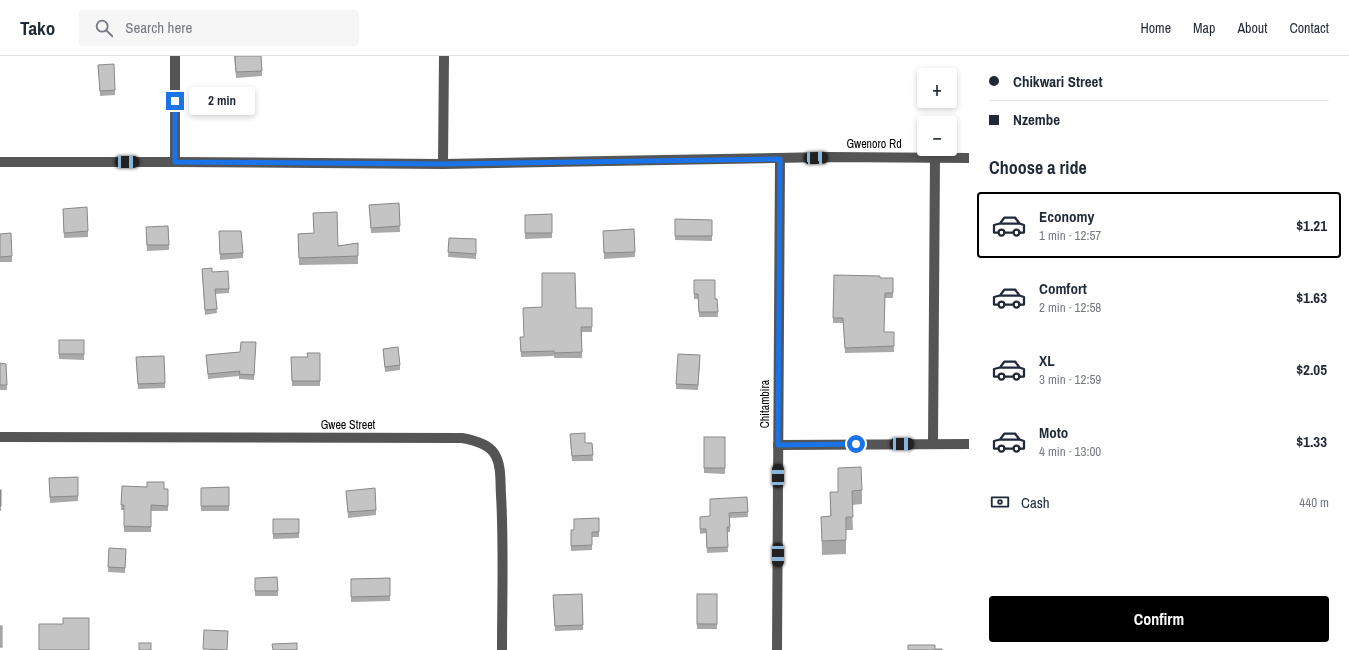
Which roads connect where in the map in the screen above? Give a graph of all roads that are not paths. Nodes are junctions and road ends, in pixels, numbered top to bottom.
1 (175, 56) edge
2 (444, 56) edge
3 (935, 158) junction
4 (969, 158) edge
5 (780, 159) junction
6 (0, 162) edge
7 (175, 162) junction
8 (443, 164) junction
9 (0, 437) edge
10 (933, 444) junction
11 (969, 444) edge
12 (778, 445) junction
13 (502, 650) edge
14 (777, 650) edge

1 - 7 street
2 - 8 street
3 - 4 street, Gwenoro Rd
3 - 5 street, Gwenoro Rd
3 - 10 street
5 - 8 street, Gwenoro Rd
5 - 12 street, Chitambira
6 - 7 street, Gwenoro Rd
7 - 8 street, Gwenoro Rd
9 - 13 street, Gwee Street
10 - 11 street
10 - 12 street
12 - 14 street, Chitambira

